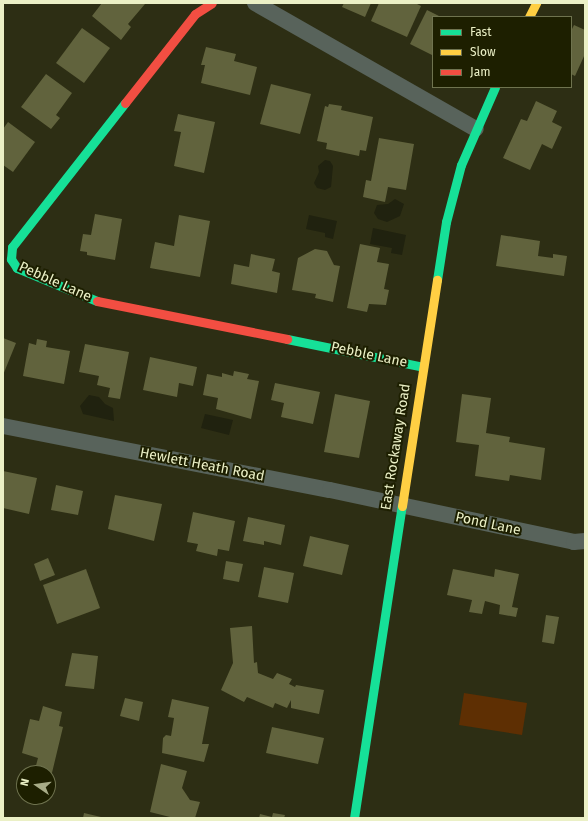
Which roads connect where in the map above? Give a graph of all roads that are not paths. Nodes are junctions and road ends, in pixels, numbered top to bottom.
1 (212, 3) edge
2 (255, 3) edge
3 (536, 3) edge
4 (279, 9) edge
5 (530, 16) edge
6 (494, 88) edge
7 (476, 129) junction
8 (423, 367) junction
9 (3, 426) edge
10 (401, 506) junction
11 (580, 541) edge
12 (354, 818) edge

1 - 8 main road, Pebble Lane
2 - 4 street
3 - 5 main road
4 - 7 street
6 - 7 main road, East Rockaway Road
7 - 8 main road, East Rockaway Road
8 - 10 main road, East Rockaway Road
9 - 10 street, Hewlett Heath Road
10 - 11 street, Pond Lane
10 - 12 main road, East Rockaway Road

